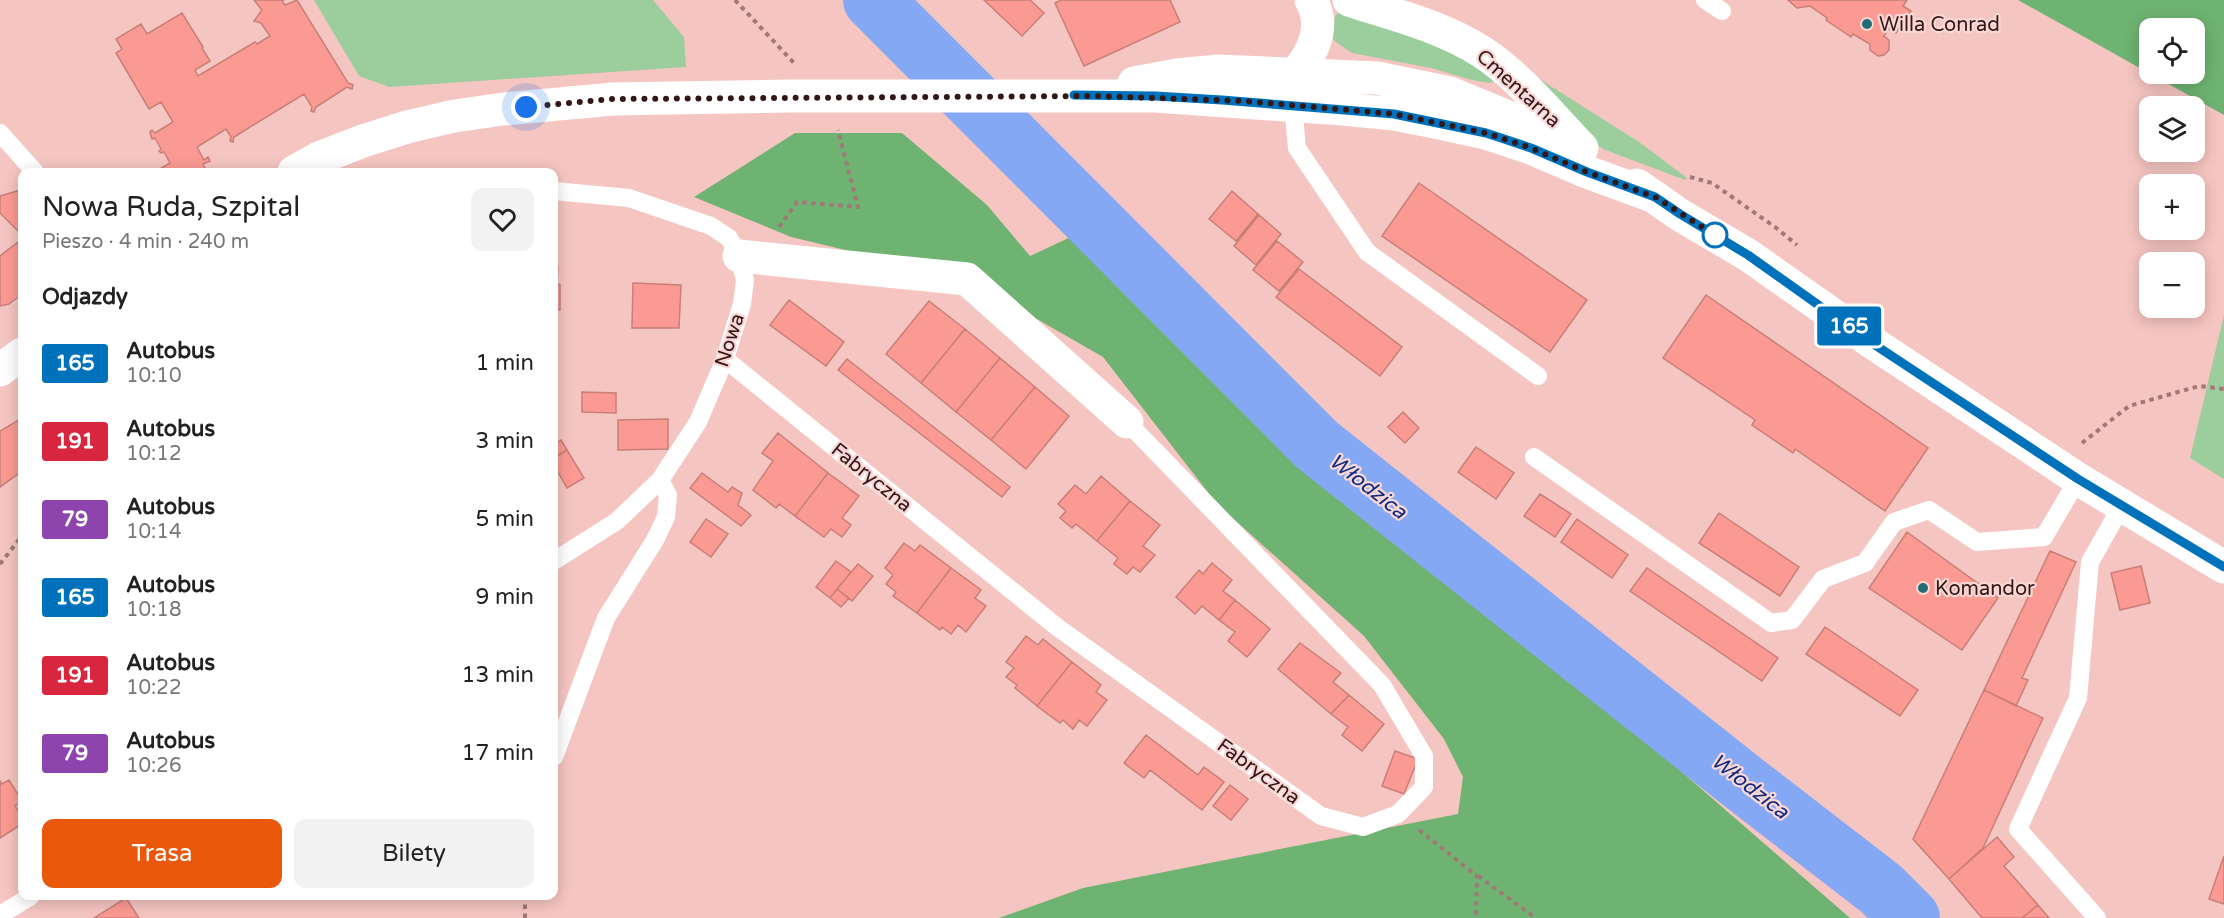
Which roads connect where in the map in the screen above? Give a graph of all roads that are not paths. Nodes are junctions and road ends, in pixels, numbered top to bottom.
1 (1311, 0) edge
2 (1349, 0) edge
3 (1706, 0) edge
4 (1722, 11) dead end
5 (1294, 89) junction
6 (1074, 95) junction
7 (0, 133) edge
8 (1582, 148) junction
9 (31, 168) edge
10 (302, 168) edge
11 (558, 191) edge
12 (1655, 197) junction
13 (749, 257) junction
14 (18, 357) edge
15 (725, 359) junction
16 (0, 370) edge
17 (1538, 376) dead end
18 (1127, 422) joint
19 (1534, 457) dead end
20 (2078, 479) junction
21 (660, 480) junction
22 (2121, 507) junction
23 (558, 558) edge
24 (2224, 567) edge
25 (558, 746) edge
26 (24, 900) edge
27 (0, 915) edge
28 (2097, 918) edge

1 - 5 street
2 - 8 street, Cmentarna
3 - 4 lane
5 - 6 street
5 - 6 street
5 - 8 street
5 - 12 street
5 - 17 lane
6 - 10 street
7 - 9 lane
8 - 12 street
11 - 13 lane
12 - 20 street
13 - 15 lane, Nowa
13 - 18 street
14 - 16 street
15 - 18 lane, Fabryczna
15 - 21 lane, Nowa
19 - 20 lane
20 - 22 street
21 - 23 lane, Nowa
21 - 25 lane
22 - 24 street
22 - 28 lane
26 - 27 lane

